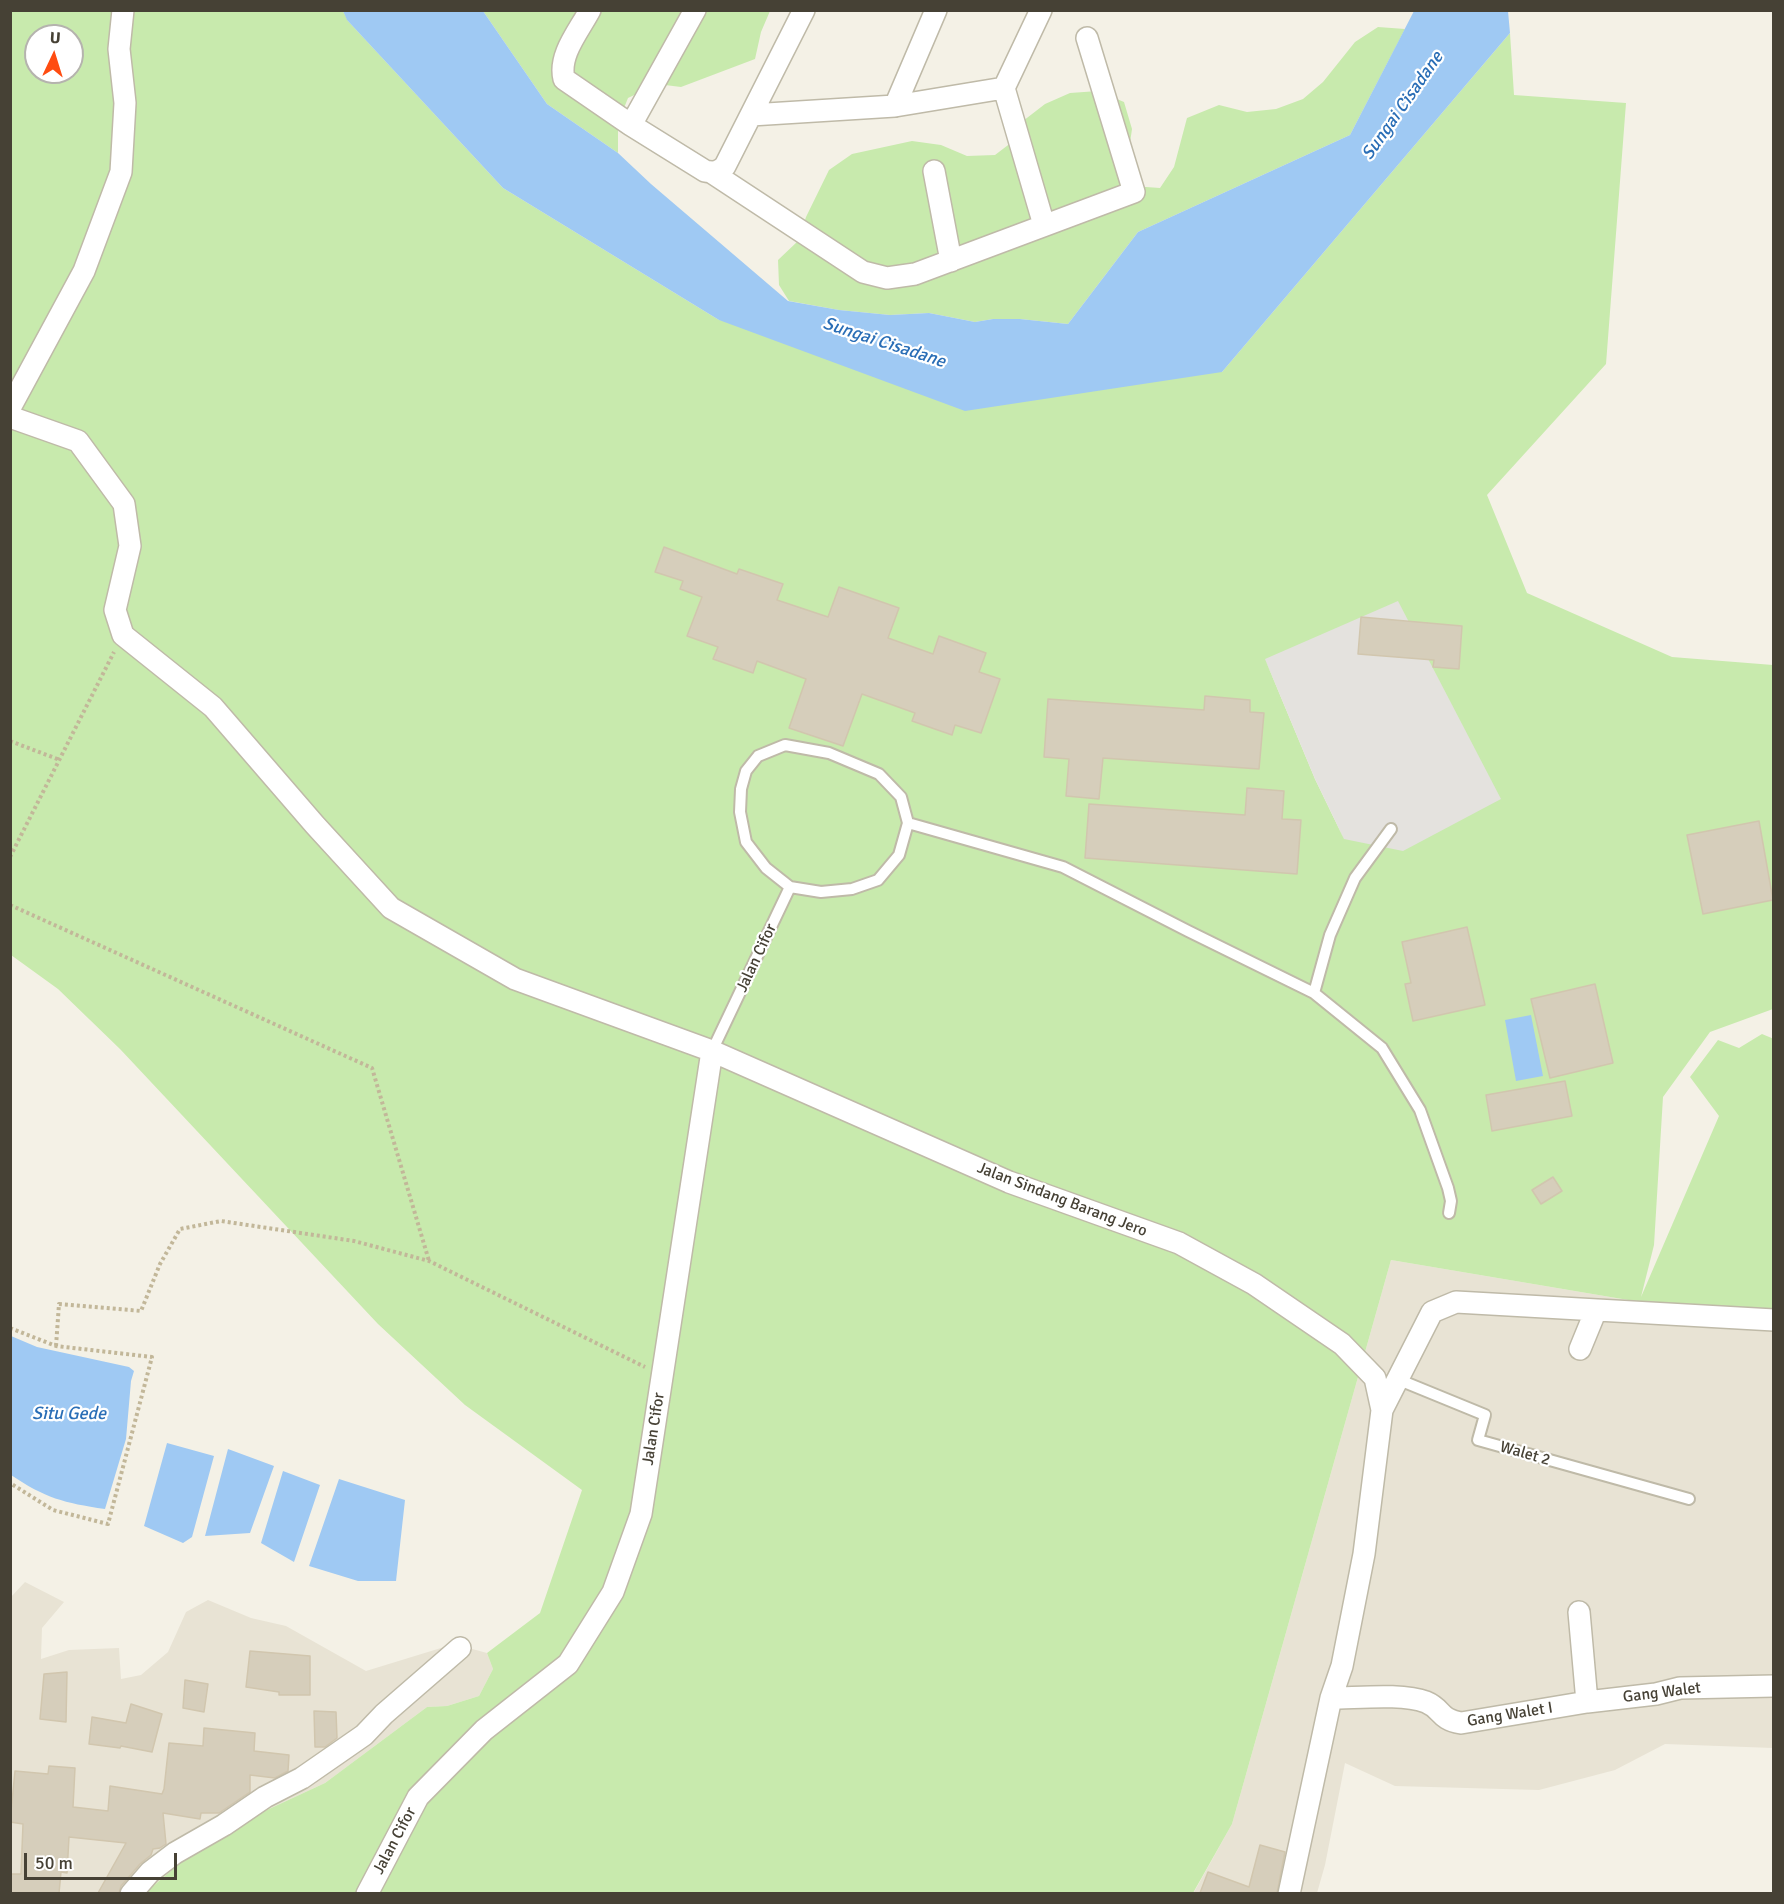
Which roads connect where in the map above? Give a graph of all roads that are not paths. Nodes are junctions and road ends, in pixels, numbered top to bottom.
1 (123, 10) edge
2 (590, 10) edge
3 (695, 10) edge
4 (804, 10) edge
5 (936, 10) edge
6 (1041, 10) edge
7 (1087, 38) dead end
8 (1004, 88) junction
9 (895, 106) junction
10 (751, 115) junction
11 (631, 125) junction
12 (934, 171) dead end
13 (711, 172) junction
14 (1044, 225) junction
15 (951, 261) junction
16 (10, 408) edge
17 (10, 417) edge
18 (908, 823) junction
19 (1391, 829) dead end
20 (790, 887) junction
21 (1314, 993) junction
22 (712, 1051) junction
23 (1449, 1213) dead end
24 (1596, 1310) junction
25 (1773, 1320) edge
26 (1580, 1349) dead end
27 (1397, 1379) junction
28 (1381, 1401) junction
29 (1689, 1499) dead end
30 (1579, 1612) dead end
31 (460, 1648) dead end
32 (1773, 1686) edge
33 (1331, 1698) junction
34 (1587, 1702) junction
35 (131, 1893) edge
36 (367, 1893) edge
37 (1289, 1893) edge

1 - 16 street
2 - 11 street
3 - 11 street
4 - 10 street
5 - 9 street
6 - 8 street
7 - 14 street
8 - 9 street
8 - 14 street
9 - 10 street
10 - 13 street
11 - 13 street
12 - 15 street
13 - 15 street
14 - 15 street
17 - 22 street, Jalan Sindang Barang Jero
18 - 20 lane
18 - 20 lane
18 - 21 lane
19 - 21 lane
20 - 22 lane, Jalan Cifor
21 - 23 lane
22 - 28 street, Jalan Sindang Barang Jero
22 - 36 street, Jalan Cifor
24 - 25 street
24 - 26 street
24 - 27 street
27 - 28 street
27 - 29 lane, Walet 2
28 - 33 street
30 - 34 street
31 - 35 street
32 - 34 street, Gang Walet
33 - 34 street, Gang Walet I
33 - 37 street

